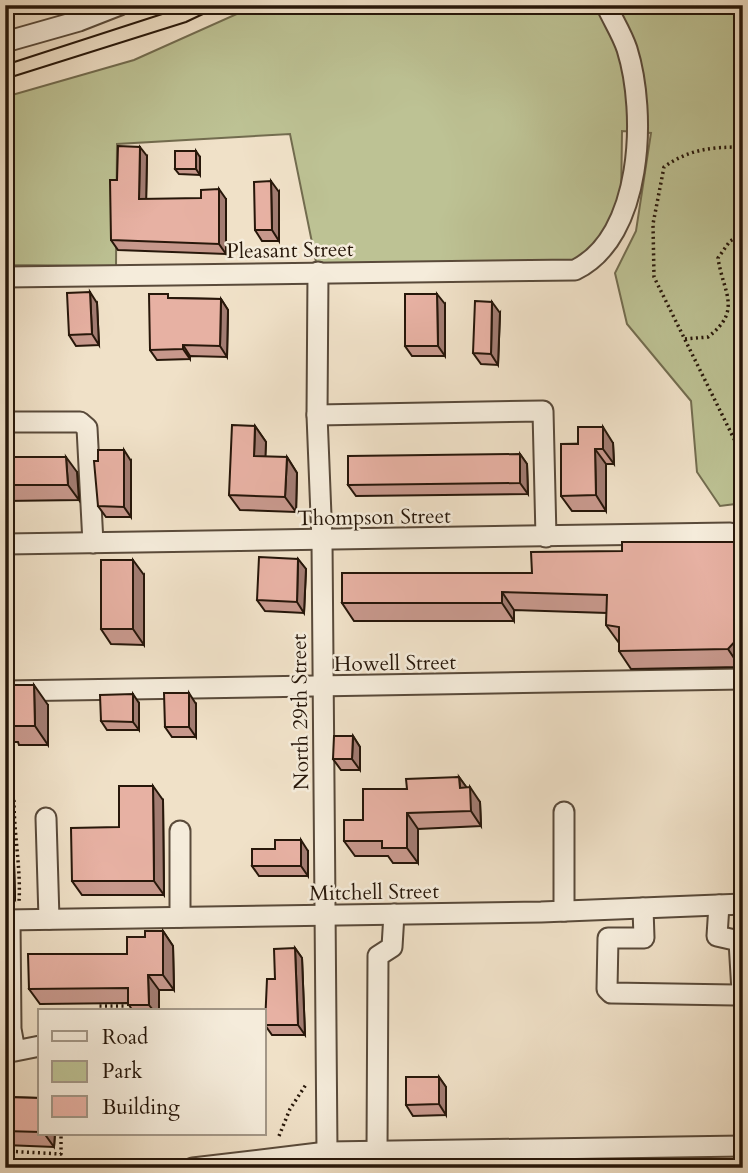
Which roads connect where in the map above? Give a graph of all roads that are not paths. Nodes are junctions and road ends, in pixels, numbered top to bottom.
1 (120, 5) edge
2 (606, 5) edge
3 (5, 42) edge
4 (318, 272) junction
5 (5, 277) edge
6 (317, 415) junction
7 (5, 422) edge
8 (546, 537) junction
9 (743, 537) edge
10 (322, 541) junction
11 (93, 543) junction
12 (5, 544) edge
13 (743, 679) edge
14 (322, 687) junction
15 (5, 691) edge
16 (564, 812) dead end
17 (46, 818) dead end
18 (180, 831) dead end
19 (743, 904) edge
20 (719, 905) junction
21 (643, 908) junction
22 (564, 911) junction
23 (12, 914) edge
24 (394, 914) junction
25 (327, 915) junction
26 (180, 917) junction
27 (49, 919) junction
28 (38, 1046) edge
29 (743, 1146) edge
30 (327, 1152) junction
31 (377, 1152) junction
32 (239, 1166) edge
33 (193, 1168) edge

1 - 3 street
2 - 4 street, Pleasant Street
4 - 5 street, Pleasant Street
4 - 6 street, North 29th Street
6 - 8 street
6 - 10 street, North 29th Street
7 - 11 street
8 - 9 street, Thompson Street
8 - 10 street, Thompson Street
10 - 11 street, Thompson Street
10 - 14 street, North 29th Street
11 - 12 street, Thompson Street
13 - 14 street, Howell Street
14 - 15 street, Howell Street
14 - 25 street, North 29th Street
16 - 22 street
17 - 27 street
18 - 26 street
19 - 20 street, Mitchell Street
20 - 21 street, Mitchell Street
20 - 21 street
21 - 22 street, Mitchell Street
22 - 24 street, Mitchell Street
23 - 27 street, Mitchell Street
23 - 28 street
24 - 25 street, Mitchell Street
24 - 31 street
25 - 26 street, Mitchell Street
25 - 30 street, North 29th Street
26 - 27 street, Mitchell Street
29 - 31 street
30 - 31 street
30 - 32 street
32 - 33 street

